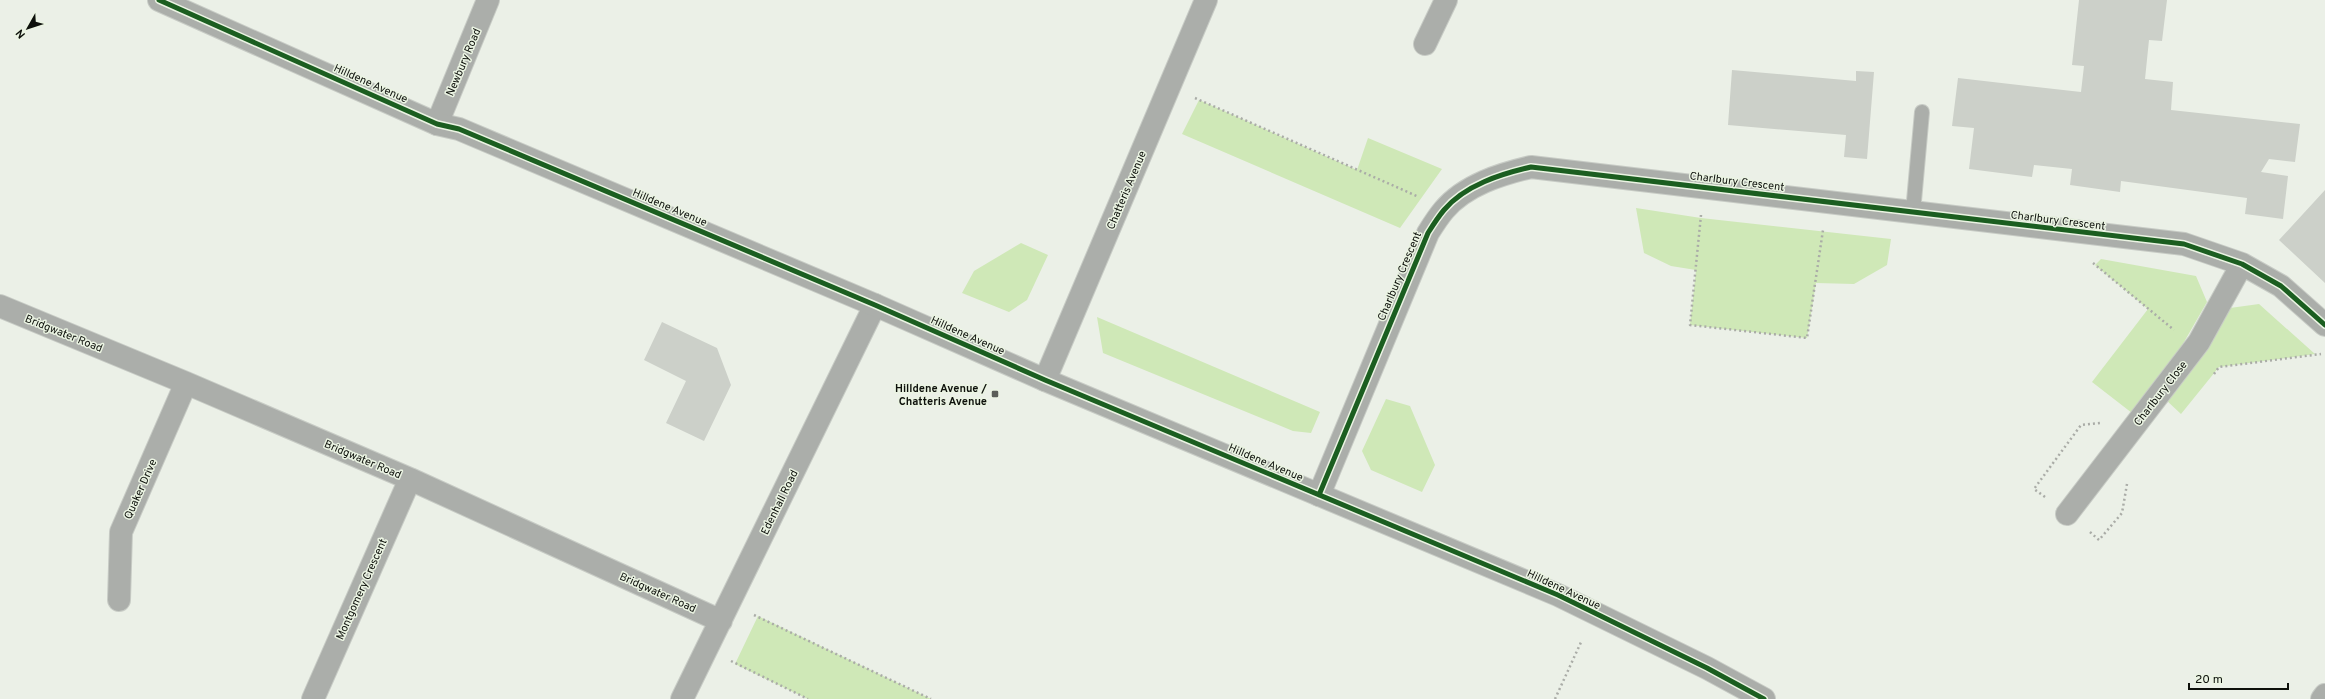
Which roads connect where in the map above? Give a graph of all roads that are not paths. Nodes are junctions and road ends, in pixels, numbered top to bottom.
1 (159, 0) edge
2 (488, 0) edge
3 (1206, 0) edge
4 (1446, 0) edge
5 (1425, 44) dead end
6 (1922, 112) dead end
7 (437, 124) junction
8 (1913, 212) junction
9 (2242, 264) junction
10 (875, 305) junction
11 (0, 306) edge
12 (2325, 325) edge
13 (1046, 380) junction
14 (186, 383) junction
15 (410, 479) junction
16 (1319, 495) junction
17 (2067, 514) dead end
18 (119, 600) dead end
19 (726, 612) junction
20 (2325, 695) edge
21 (313, 699) edge
22 (682, 699) edge
23 (1764, 699) edge
24 (2322, 699) edge

1 - 7 street, Hilldene Avenue
2 - 7 street, Newbury Road
3 - 13 street, Chatteris Avenue
4 - 5 street
6 - 8 lane
7 - 10 street, Hilldene Avenue
8 - 9 street, Charlbury Crescent
8 - 16 street, Charlbury Crescent
9 - 12 street, Charlbury Crescent
9 - 17 street, Charlbury Close
10 - 13 street, Hilldene Avenue
10 - 19 street, Edenhall Road
11 - 14 street, Bridgwater Road
13 - 16 street, Hilldene Avenue
14 - 15 street, Bridgwater Road
14 - 18 street, Quaker Drive
15 - 19 street, Bridgwater Road
15 - 21 street, Montgomery Crescent
16 - 23 street, Hilldene Avenue
19 - 22 street, Edenhall Road
20 - 24 street

